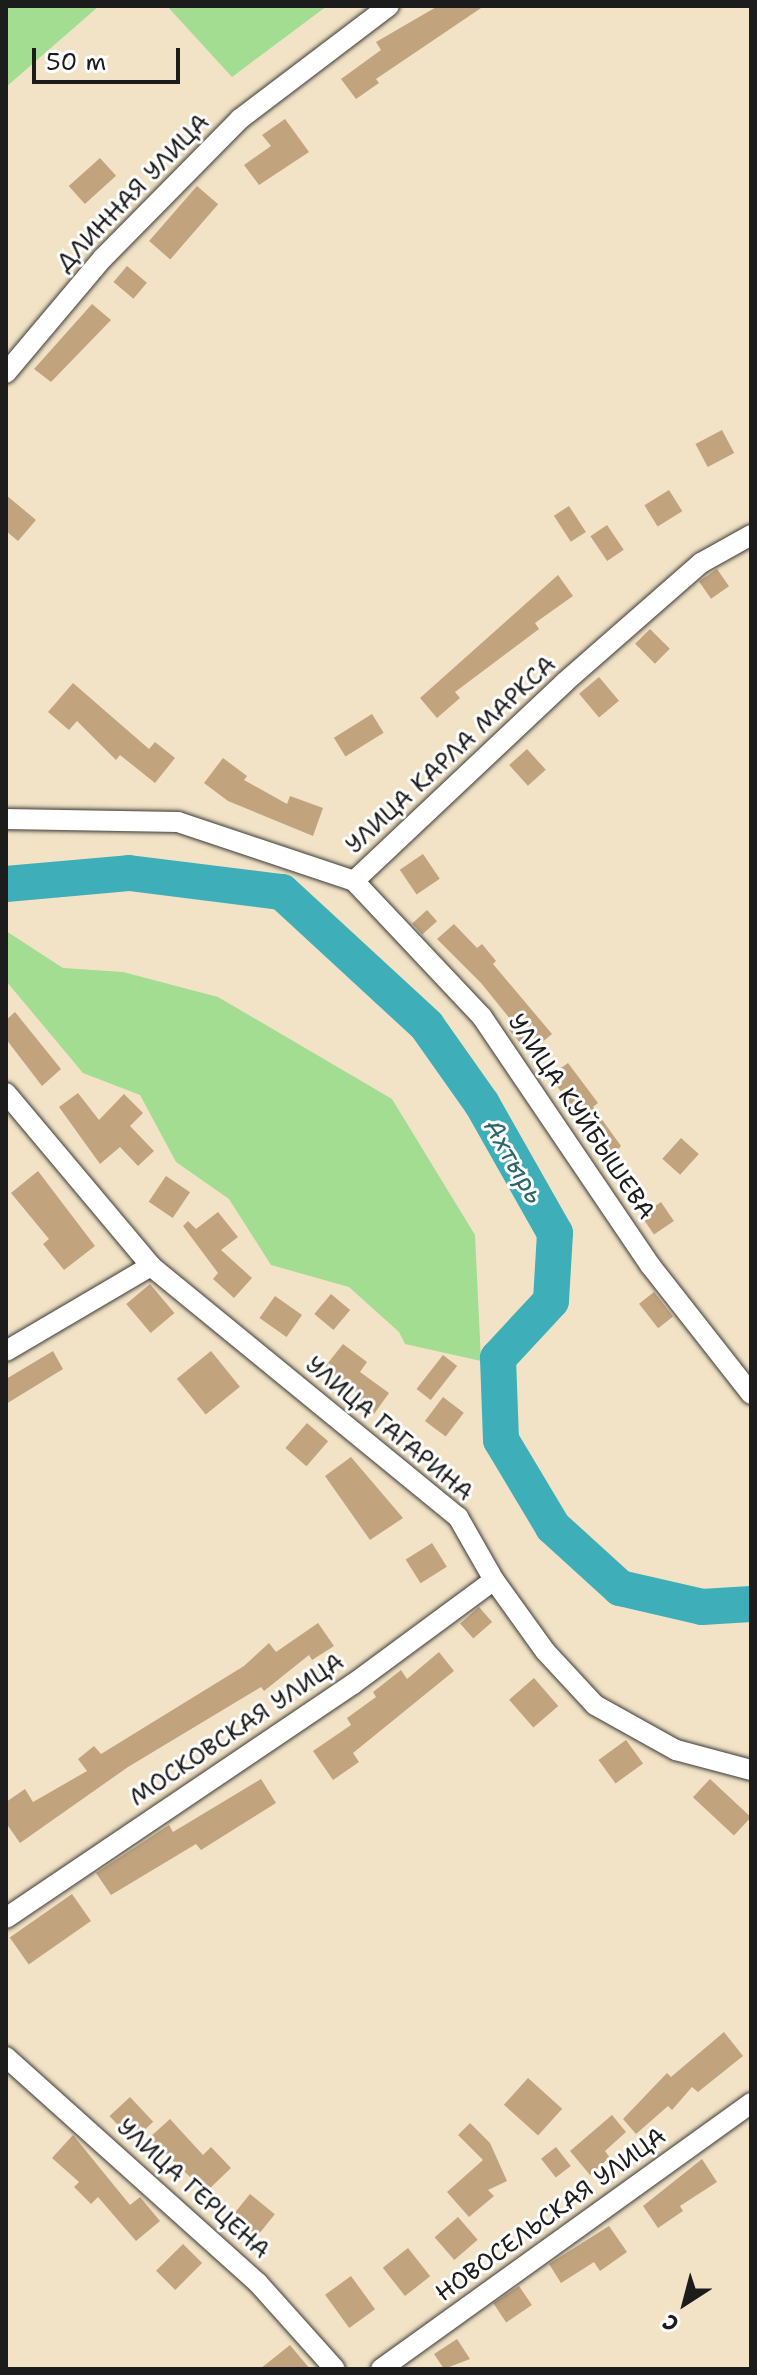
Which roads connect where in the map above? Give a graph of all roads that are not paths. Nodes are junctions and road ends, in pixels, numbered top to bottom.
1 (389, 6) edge
2 (6, 373) edge
3 (751, 535) edge
4 (6, 819) edge
5 (354, 881) junction
6 (6, 1093) edge
7 (151, 1266) junction
8 (6, 1351) edge
9 (751, 1394) edge
10 (494, 1580) junction
11 (751, 1770) edge
12 (6, 1918) edge
13 (6, 2057) edge
14 (751, 2103) edge
15 (335, 2369) edge
16 (381, 2369) edge

1 - 2 street, ДЛИННАЯ УЛИЦА
3 - 5 street, УЛИЦА КАРЛА МАРКСА
4 - 5 street, УЛИЦА КАРЛА МАРКСА
5 - 9 street, УЛИЦА КУЙБЫШЕВА
6 - 7 street, УЛИЦА ГАГАРИНА
7 - 8 street
7 - 10 street, УЛИЦА ГАГАРИНА
10 - 11 street, УЛИЦА ГАГАРИНА
10 - 12 street, МОСКОВСКАЯ УЛИЦА
13 - 15 street, УЛИЦА ГЕРЦЕНА
14 - 16 street, НОВОСЕЛЬСКАЯ УЛИЦА

